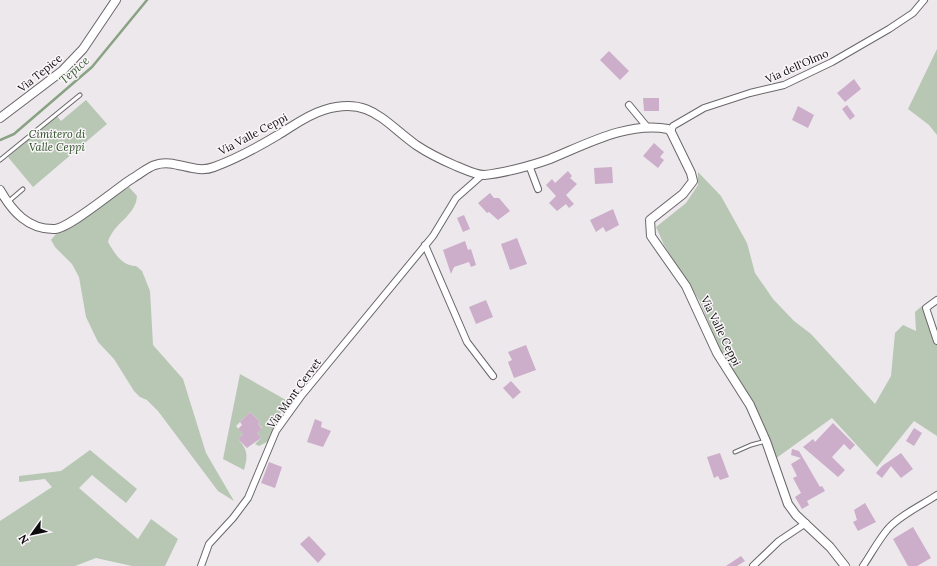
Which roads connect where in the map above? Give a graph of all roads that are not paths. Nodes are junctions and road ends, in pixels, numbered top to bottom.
1 (116, 0) edge
2 (924, 0) edge
3 (80, 95) dead end
4 (629, 105) dead end
5 (0, 118) edge
6 (648, 128) junction
7 (672, 132) junction
8 (0, 160) edge
9 (529, 165) junction
10 (482, 175) junction
11 (23, 189) dead end
12 (538, 189) dead end
13 (0, 190) edge
14 (8, 202) junction
15 (426, 245) junction
16 (937, 300) edge
17 (937, 341) edge
18 (493, 376) dead end
19 (766, 441) junction
20 (735, 452) dead end
21 (937, 495) edge
22 (806, 523) junction
23 (201, 566) edge
24 (753, 566) edge
25 (845, 566) edge
26 (863, 566) edge

1 - 5 street, Via Tepice
2 - 7 street, Via dell'Olmo
3 - 8 lane
4 - 6 street
6 - 7 street
6 - 9 street
7 - 19 street, Via Valle Ceppi
9 - 10 street
9 - 12 street
10 - 14 street, Via Valle Ceppi
10 - 15 street, Via Mont Cervet
11 - 14 lane
13 - 14 street, Via Valle Ceppi
15 - 18 street
15 - 23 street, Via Mont Cervet
16 - 17 street
19 - 20 lane
19 - 22 street, Via Valle Ceppi
21 - 26 street
22 - 24 street
22 - 25 street, Via Valle Ceppi

